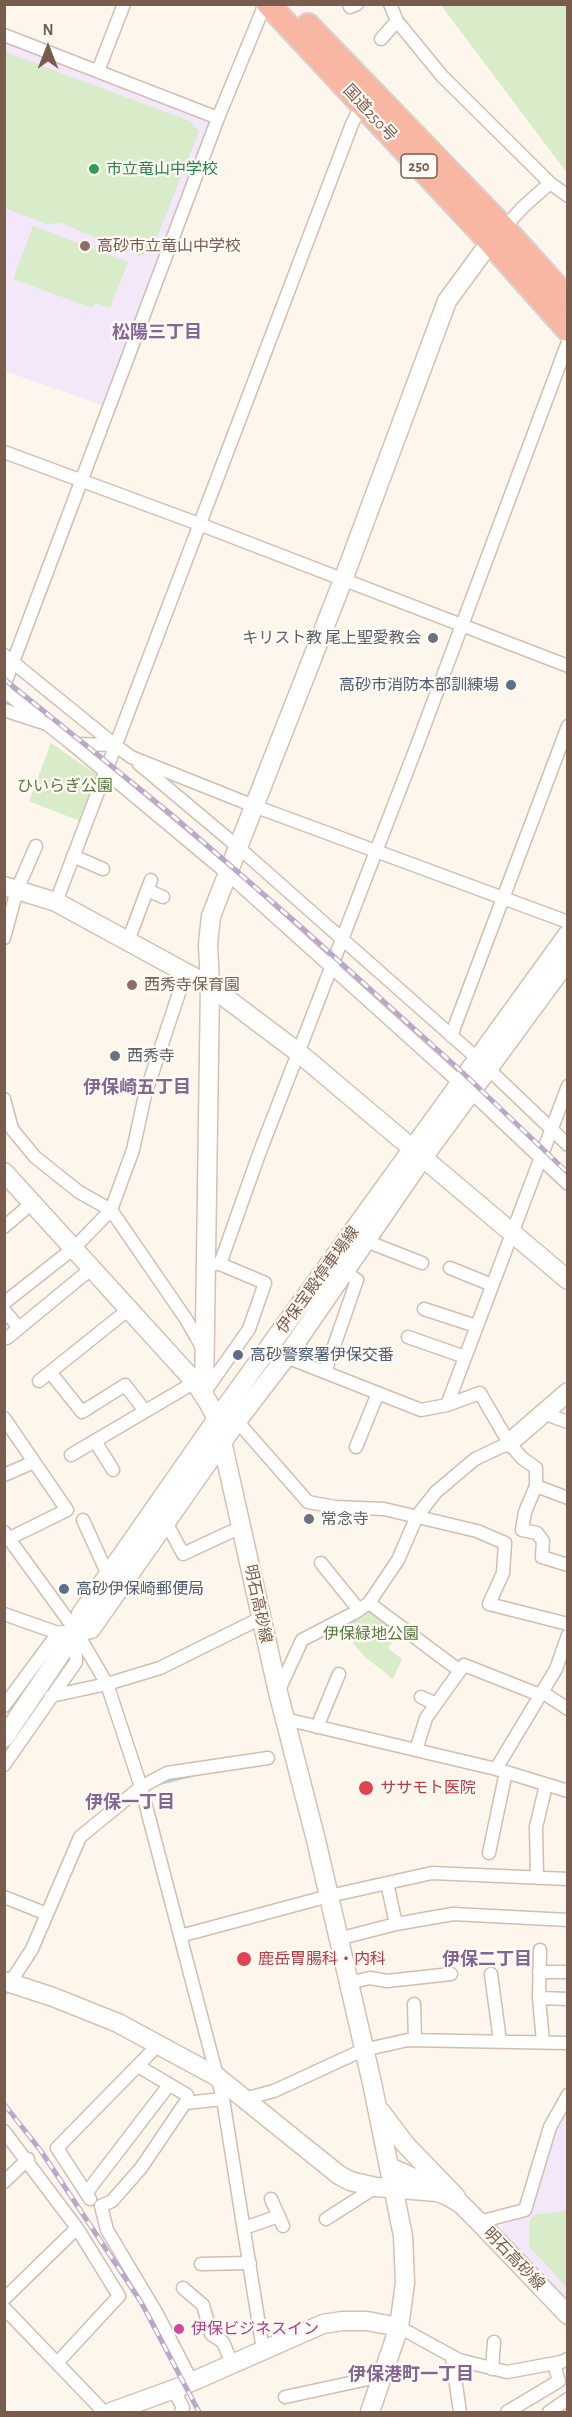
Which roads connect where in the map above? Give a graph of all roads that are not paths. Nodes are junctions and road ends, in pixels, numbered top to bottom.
1 (123, 4) edge
2 (266, 4) edge
3 (289, 4) edge
4 (349, 4) edge
5 (357, 4) edge
6 (390, 4) edge
7 (398, 21) junction
8 (4, 35) edge
9 (381, 39) dead end
10 (98, 71) junction
11 (362, 104) junction
12 (219, 118) junction
13 (550, 183) junction
14 (567, 196) edge
15 (497, 234) junction
16 (567, 299) edge
17 (567, 330) edge
18 (567, 342) edge
19 (4, 452) edge
20 (81, 481) junction
21 (199, 524) junction
22 (343, 580) junction
23 (460, 625) junction
24 (9, 658) edge
25 (567, 666) edge
26 (4, 688) edge
27 (4, 710) edge
28 (46, 724) junction
29 (567, 726) edge
30 (72, 744) junction
31 (115, 745) junction
32 (131, 757) junction
33 (106, 772) junction
34 (254, 806) junction
35 (36, 846) dead end
36 (238, 847) junction
37 (376, 851) junction
38 (73, 856) junction
39 (103, 869) dead end
40 (228, 874) junction
41 (11, 888) edge
42 (163, 897) dead end
43 (503, 897) junction
44 (56, 902) junction
45 (567, 922) edge
46 (567, 934) edge
47 (4, 938) edge
48 (342, 939) junction
49 (128, 941) junction
50 (567, 960) edge
51 (333, 967) junction
52 (186, 972) junction
53 (210, 986) junction
54 (452, 1036) junction
55 (298, 1053) junction
56 (483, 1064) junction
57 (567, 1086) edge
58 (466, 1088) junction
59 (4, 1100) edge
60 (551, 1129) junction
61 (567, 1145) edge
62 (417, 1155) junction
63 (540, 1158) junction
64 (4, 1172) edge
65 (567, 1184) edge
66 (32, 1203) junction
67 (111, 1210) junction
68 (4, 1227) edge
69 (511, 1234) junction
70 (366, 1241) junction
71 (74, 1248) junction
72 (422, 1263) dead end
73 (213, 1264) junction
74 (92, 1268) junction
75 (450, 1268) dead end
76 (344, 1272) junction
77 (567, 1280) edge
78 (492, 1285) junction
79 (4, 1303) edge
80 (129, 1309) junction
81 (424, 1309) dead end
82 (4, 1310) edge
83 (476, 1326) junction
84 (19, 1328) junction
85 (415, 1335) dead end
86 (7, 1338) dead end
87 (204, 1350) junction
88 (286, 1357) junction
89 (465, 1357) junction
90 (50, 1372) junction
91 (325, 1372) junction
92 (39, 1381) dead end
93 (199, 1388) junction
94 (567, 1392) edge
95 (378, 1393) junction
96 (447, 1405) junction
97 (146, 1411) junction
98 (543, 1413) junction
99 (4, 1418) edge
100 (217, 1419) junction
101 (237, 1421) junction
102 (567, 1422) edge
103 (95, 1441) junction
104 (223, 1442) junction
105 (509, 1443) junction
106 (356, 1447) dead end
107 (71, 1455) dead end
108 (34, 1462) junction
109 (113, 1470) dead end
110 (4, 1475) edge
111 (536, 1486) junction
112 (567, 1498) edge
113 (417, 1516) junction
114 (83, 1520) dead end
115 (166, 1522) junction
116 (241, 1527) junction
117 (7, 1535) edge
118 (321, 1563) dead end
119 (567, 1565) edge
120 (108, 1575) junction
121 (364, 1607) junction
122 (4, 1614) edge
123 (261, 1618) junction
124 (567, 1624) edge
125 (76, 1631) junction
126 (58, 1633) junction
127 (567, 1635) edge
128 (460, 1671) junction
129 (339, 1674) dead end
130 (107, 1684) junction
131 (278, 1692) junction
132 (541, 1693) junction
133 (51, 1696) junction
134 (421, 1697) dead end
135 (6, 1701) edge
136 (436, 1704) junction
137 (567, 1709) edge
138 (285, 1719) junction
139 (317, 1727) junction
140 (4, 1738) edge
141 (416, 1750) junction
142 (268, 1758) dead end
143 (4, 1765) edge
144 (501, 1771) junction
145 (546, 1785) junction
146 (141, 1787) junction
147 (567, 1791) edge
148 (489, 1853) dead end
149 (537, 1878) junction
150 (567, 1879) edge
151 (387, 1883) junction
152 (328, 1896) junction
153 (4, 1897) edge
154 (47, 1914) junction
155 (567, 1920) edge
156 (396, 1924) junction
157 (180, 1936) junction
158 (338, 1939) junction
159 (540, 1950) dead end
160 (539, 1972) junction
161 (567, 1972) edge
162 (452, 1974) dead end
163 (491, 1974) dead end
164 (7, 1982) edge
165 (348, 1983) junction
166 (539, 1998) junction
167 (567, 1999) edge
168 (414, 2004) dead end
169 (415, 2040) junction
170 (500, 2041) junction
171 (543, 2042) junction
172 (567, 2043) edge
173 (158, 2045) junction
174 (363, 2050) junction
175 (138, 2066) junction
176 (216, 2076) junction
177 (169, 2085) junction
178 (187, 2095) dead end
179 (567, 2095) edge
180 (224, 2099) junction
181 (244, 2099) junction
182 (376, 2106) junction
183 (564, 2106) edge
184 (4, 2131) edge
185 (28, 2159) junction
186 (389, 2167) junction
187 (4, 2182) edge
188 (384, 2188) junction
189 (437, 2192) junction
190 (271, 2199) dead end
191 (461, 2204) junction
192 (326, 2219) dead end
193 (479, 2222) junction
194 (77, 2228) junction
195 (244, 2228) junction
196 (250, 2263) junction
197 (201, 2264) dead end
198 (183, 2288) dead end
199 (4, 2299) edge
200 (4, 2308) edge
201 (567, 2315) edge
202 (399, 2327) junction
203 (494, 2342) dead end
204 (263, 2350) junction
205 (452, 2356) junction
206 (567, 2358) edge
207 (57, 2363) junction
208 (232, 2364) junction
209 (554, 2364) junction
210 (492, 2368) junction
211 (382, 2376) junction
212 (192, 2382) junction
213 (174, 2390) junction
214 (285, 2397) dead end
215 (567, 2399) edge
216 (104, 2412) edge
217 (111, 2412) edge
218 (181, 2412) edge
219 (370, 2412) edge
220 (460, 2412) edge
221 (507, 2412) edge
222 (549, 2412) edge

1 - 10 street
2 - 11 highway, 国道250号 / 250
2 - 12 street
3 - 15 highway, 国道250号 / 250
4 - 5 street
6 - 7 street
7 - 9 street
7 - 13 street
8 - 10 street
10 - 12 street
11 - 15 highway, 国道250号 / 250
11 - 21 street
12 - 20 street
13 - 14 street
13 - 15 street
15 - 16 highway, 国道250号 / 250
15 - 17 highway, 国道250号 / 250
15 - 22 main road
18 - 23 street
19 - 20 street
20 - 21 street
20 - 24 street
21 - 22 street
21 - 31 street
22 - 23 street
22 - 34 main road
23 - 25 street
23 - 37 street
24 - 26 street
24 - 31 street
26 - 28 street
27 - 28 street
28 - 30 street
29 - 43 street
30 - 31 street
30 - 33 street
31 - 32 street
31 - 33 street
32 - 34 street
32 - 36 street
33 - 38 street
33 - 40 street
34 - 36 main road
34 - 37 street
35 - 41 street
36 - 40 main road
36 - 48 street
37 - 43 street
37 - 48 street
38 - 39 street
38 - 44 street
40 - 51 street
40 - 53 main road
41 - 44 main road
41 - 47 street
42 - 49 street
43 - 45 street
43 - 54 street
44 - 49 main road
46 - 56 main road, 伊保宝殿停車場線
48 - 51 street
48 - 54 street
49 - 52 main road
50 - 56 main road, 伊保宝殿停車場線
51 - 55 street
51 - 58 street
52 - 53 main road
52 - 67 street
53 - 55 main road
53 - 73 main road
54 - 56 street
55 - 62 main road
55 - 73 street
56 - 58 main road, 伊保宝殿停車場線
56 - 60 street
57 - 60 street
58 - 62 main road, 伊保宝殿停車場線
58 - 63 street
59 - 67 street
60 - 61 street
60 - 63 street
62 - 69 main road
62 - 70 main road, 伊保宝殿停車場線
62 - 100 main road, 伊保宝殿停車場線
63 - 65 street
63 - 69 street
64 - 66 main road, 明石高砂線
66 - 68 street
66 - 71 main road, 明石高砂線
67 - 71 street
67 - 87 street
69 - 77 main road
69 - 78 street
70 - 72 street
70 - 76 main road, 伊保宝殿停車場線
71 - 74 main road, 明石高砂線
71 - 79 street
73 - 87 main road
73 - 93 street
74 - 80 main road, 明石高砂線
74 - 84 street
75 - 78 street
76 - 88 main road, 伊保宝殿停車場線
76 - 91 street
78 - 83 street
80 - 90 street
80 - 93 main road, 明石高砂線
81 - 83 street
82 - 84 street
83 - 89 street
84 - 86 street
85 - 89 street
87 - 93 main road
88 - 91 street
88 - 101 main road, 伊保宝殿停車場線
89 - 96 street
90 - 92 street
90 - 97 street
91 - 95 street
93 - 97 street
93 - 100 main road, 明石高砂線
94 - 98 main road
95 - 96 street
95 - 106 street
96 - 105 street
97 - 103 street
98 - 102 street
98 - 105 main road
99 - 108 street
100 - 101 street
100 - 104 main road, 明石高砂線
100 - 120 main road, 伊保宝殿停車場線
101 - 104 main road, 伊保宝殿停車場線
101 - 113 street
103 - 107 street
103 - 109 street
104 - 115 main road, 伊保宝殿停車場線
104 - 116 main road, 明石高砂線
105 - 111 street
105 - 113 street
108 - 110 street
108 - 117 street
111 - 112 street
111 - 119 street
113 - 121 street
113 - 124 street
114 - 120 street
115 - 116 street
115 - 125 main road, 伊保宝殿停車場線
116 - 123 main road, 明石高砂線
117 - 125 street
118 - 121 street
120 - 125 main road, 伊保宝殿停車場線
121 - 128 street
121 - 131 street
122 - 126 street
123 - 130 street
123 - 131 main road, 明石高砂線
125 - 126 street
125 - 130 street
125 - 133 street
125 - 140 main road, 伊保宝殿停車場線
126 - 135 street
127 - 132 street
128 - 132 street
128 - 136 street
129 - 139 street
130 - 133 street
130 - 146 street
131 - 138 main road, 明石高砂線
132 - 137 street
132 - 144 street
133 - 143 street
134 - 136 street
136 - 141 street
138 - 139 street
138 - 152 main road, 明石高砂線
139 - 141 street
141 - 144 street
142 - 146 street
144 - 145 street
144 - 148 street
145 - 147 street
145 - 149 street
146 - 154 street
146 - 157 street
149 - 150 street
149 - 151 street
151 - 152 street
151 - 156 street
152 - 157 street
152 - 158 main road, 明石高砂線
153 - 154 street
154 - 164 street
155 - 156 street
156 - 158 street
157 - 176 street
158 - 165 main road, 明石高砂線
159 - 160 street
160 - 161 street
160 - 166 street
162 - 165 street
163 - 170 street
164 - 173 main road
165 - 174 main road, 明石高砂線
166 - 167 street
166 - 171 street
168 - 169 street
169 - 170 street
169 - 174 street
170 - 171 street
171 - 172 street
173 - 175 street
173 - 176 main road
174 - 181 street
174 - 182 main road, 明石高砂線
175 - 177 street
175 - 177 street
176 - 180 street
176 - 181 main road
177 - 178 street
179 - 183 street
180 - 195 street
180 - 212 street
181 - 188 main road
182 - 186 main road, 明石高砂線
182 - 191 main road, 明石高砂線
183 - 193 street
184 - 185 street
185 - 187 street
185 - 194 street
186 - 188 main road, 明石高砂線
186 - 189 main road, 明石高砂線
188 - 189 main road, 明石高砂線
188 - 192 street
188 - 202 main road
189 - 191 main road, 明石高砂線
190 - 195 street
191 - 193 main road, 明石高砂線
193 - 201 main road, 明石高砂線
194 - 199 street
194 - 207 street
195 - 196 street
196 - 197 street
196 - 204 street
198 - 208 street
200 - 207 street
202 - 204 main road
202 - 205 street
202 - 211 main road
203 - 210 street
204 - 208 main road
205 - 210 street
205 - 220 street
206 - 209 street
207 - 216 street
208 - 212 main road
209 - 210 street
209 - 221 street
211 - 214 street
211 - 219 main road
212 - 213 main road
213 - 217 main road
213 - 218 street
215 - 222 street

